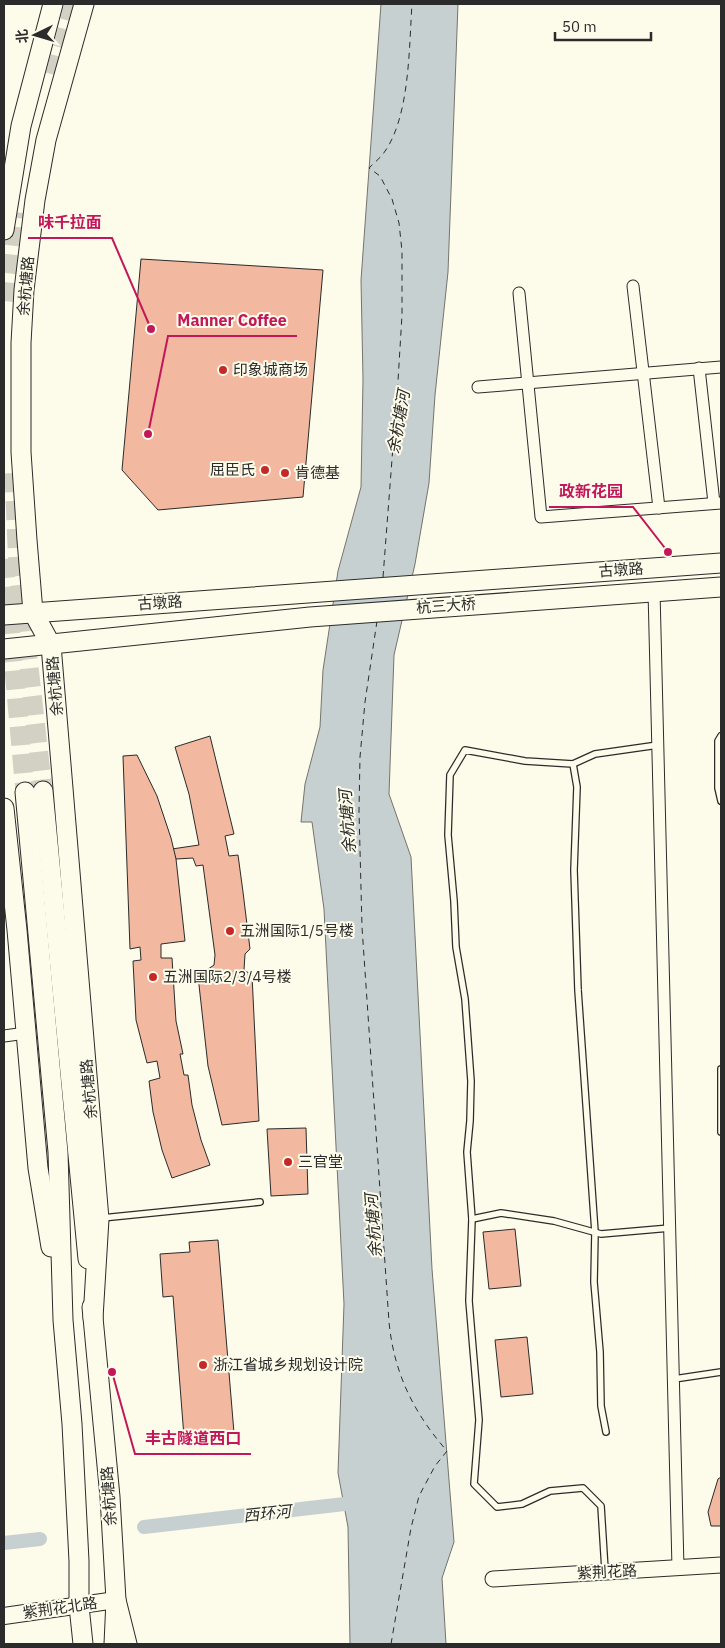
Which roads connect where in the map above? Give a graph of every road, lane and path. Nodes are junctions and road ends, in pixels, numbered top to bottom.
1 (53, 4) edge
2 (84, 4) edge
3 (4, 230) tunnel mouth
4 (633, 286) dead end
5 (519, 293) dead end
6 (721, 367) edge
7 (699, 368) junction
8 (643, 373) junction
9 (528, 383) junction
10 (478, 387) dead end
11 (718, 503) edge
12 (659, 508) junction
13 (721, 563) edge
14 (581, 573) joint
15 (721, 587) edge
16 (317, 591) joint
17 (654, 591) junction
18 (583, 596) joint
19 (33, 612) junction
20 (4, 615) edge
21 (310, 617) joint
22 (51, 645) junction
23 (4, 649) edge
24 (721, 736) edge
25 (658, 745) junction
26 (574, 764) junction
27 (721, 801) edge
28 (4, 808) edge
29 (26, 1033) junction
30 (4, 1036) edge
31 (721, 1069) edge
32 (721, 1132) edge
33 (260, 1202) dead end
34 (100, 1219) junction
35 (472, 1219) junction
36 (670, 1228) junction
37 (595, 1232) junction
38 (93, 1318) junction
39 (63, 1320) junction
40 (721, 1372) edge
41 (674, 1379) junction
42 (606, 1432) dead end
43 (721, 1566) edge
44 (678, 1568) junction
45 (605, 1572) junction
46 (493, 1579) dead end
47 (116, 1600) junction
48 (79, 1606) junction
49 (4, 1616) edge
50 (83, 1644) edge
51 (114, 1644) edge
52 (127, 1644) edge

1 - 3 main road
2 - 19 main road, 余杭塘路
4 - 8 street
5 - 9 street
6 - 7 street
7 - 8 street
7 - 11 street
8 - 9 street
8 - 12 street
9 - 10 street
9 - 12 street
11 - 12 street
13 - 14 main road, 古墩路
14 - 16 main road, 杭三大桥
15 - 17 main road, 古墩路
16 - 19 main road, 古墩路
17 - 18 main road, 古墩路
17 - 25 street
18 - 21 main road, 杭三大桥
19 - 20 main road, 古墩路
19 - 22 main road, 余杭塘路
21 - 22 main road, 古墩路
22 - 23 main road, 古墩路
22 - 34 main road, 余杭塘路
24 - 27 lane
25 - 26 lane
25 - 36 street
26 - 35 lane
26 - 37 lane
28 - 29 main road, 余杭塘路
29 - 30 street
29 - 39 main road, 余杭塘路
31 - 32 lane
33 - 34 lane
34 - 38 main road, 余杭塘路
35 - 37 lane
35 - 45 lane
36 - 37 lane
36 - 41 street
37 - 42 lane
38 - 39 main road, 余杭塘路
38 - 47 main road, 余杭塘路
39 - 48 main road, 余杭塘路
40 - 41 lane
41 - 44 street
43 - 44 street, 紫荆花路
44 - 45 street, 紫荆花路
45 - 46 street, 紫荆花路
47 - 48 main road, 紫荆花北路
47 - 51 main road, 余杭塘路
47 - 52 main road
48 - 49 main road, 紫荆花北路
48 - 50 main road, 余杭塘路

